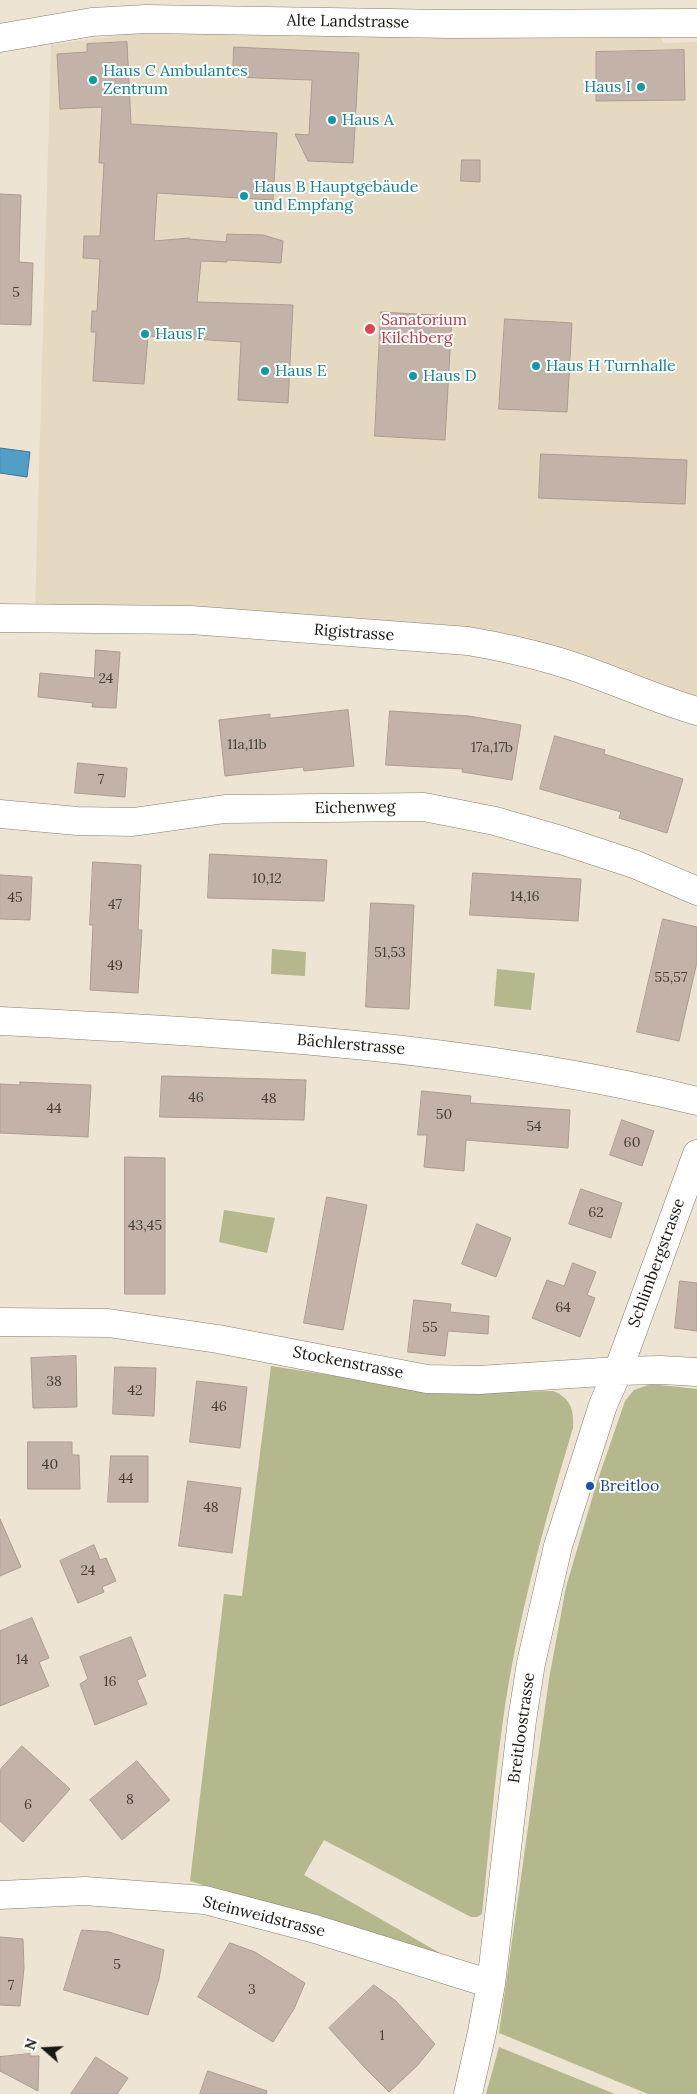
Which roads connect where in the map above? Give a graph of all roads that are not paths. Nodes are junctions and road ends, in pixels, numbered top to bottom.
1 (697, 23) edge
2 (0, 38) edge
3 (0, 618) edge
4 (697, 710) edge
5 (0, 814) edge
6 (697, 891) edge
7 (0, 1021) edge
8 (697, 1101) edge
9 (697, 1154) edge
10 (0, 1322) edge
11 (618, 1371) junction
12 (697, 1372) edge
13 (0, 1895) edge
14 (490, 1984) junction
15 (468, 2094) edge

1 - 2 street, Alte Landstrasse
3 - 4 street, Rigistrasse
5 - 6 street, Eichenweg
7 - 8 street, Bächlerstrasse
9 - 11 street, Schlimbergstrasse
10 - 11 street, Stockenstrasse
11 - 12 street, Stockenstrasse
11 - 14 street, Breitloostrasse
13 - 14 street, Steinweidstrasse
14 - 15 street, Breitloostrasse

